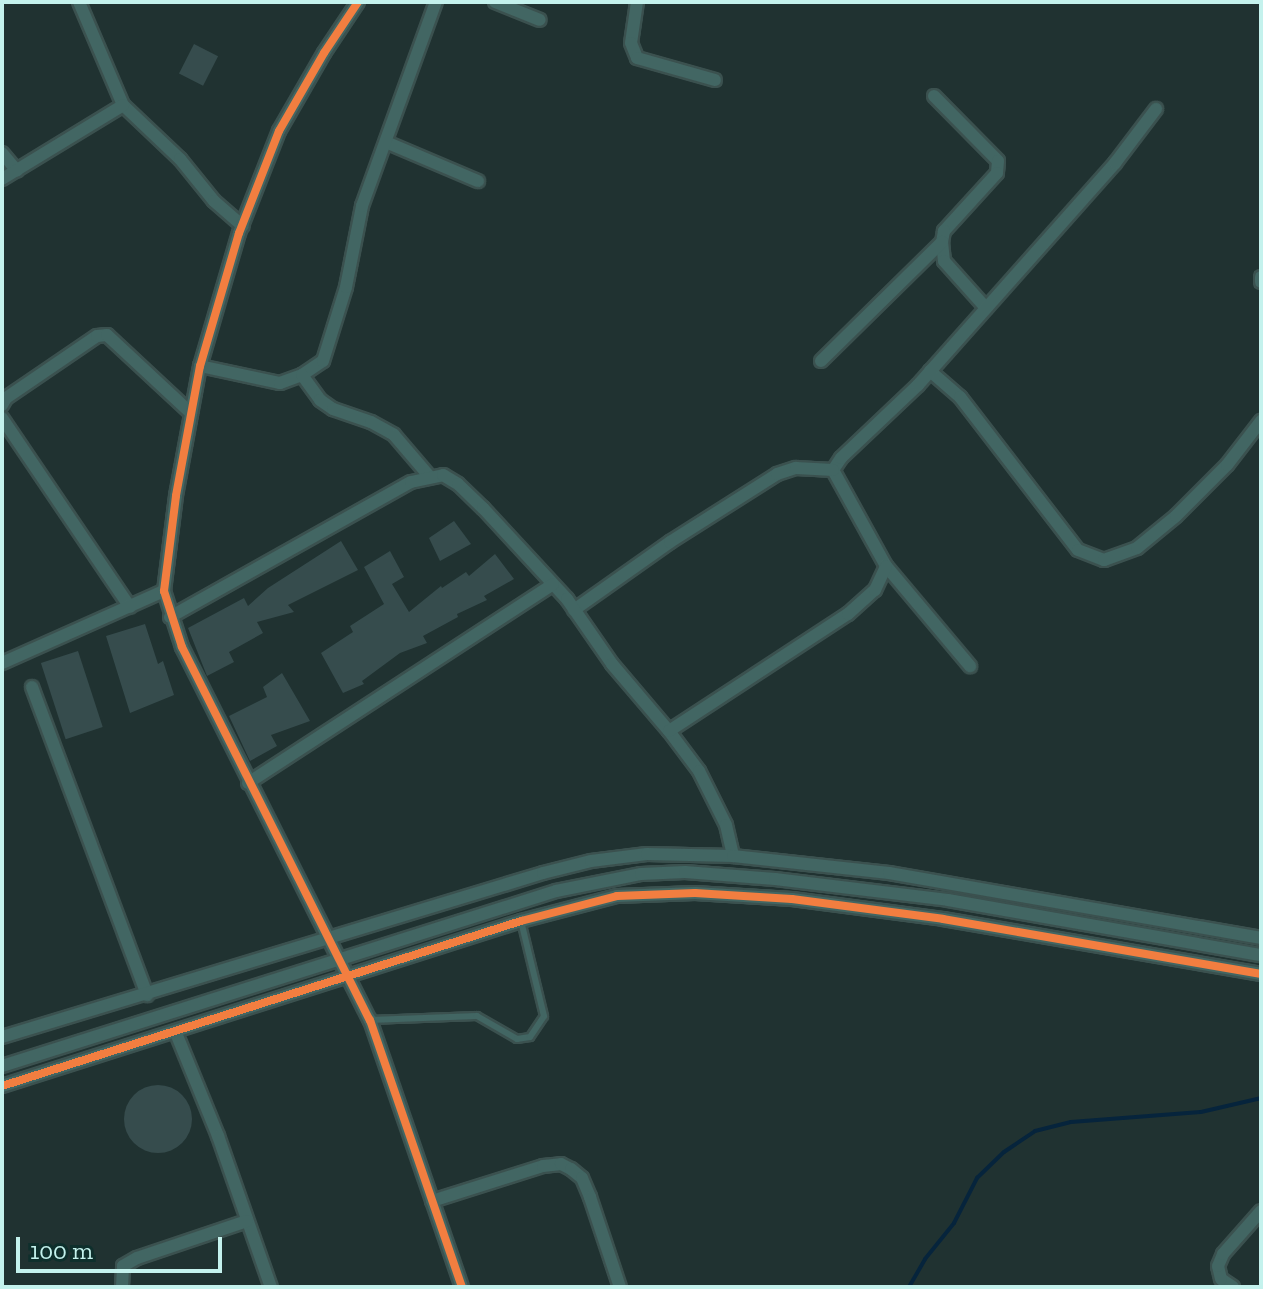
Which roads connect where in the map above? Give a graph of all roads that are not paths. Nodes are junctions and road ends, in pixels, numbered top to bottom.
1 (79, 2) edge
2 (358, 2) edge
3 (436, 2) edge
4 (495, 2) edge
5 (637, 2) edge
6 (540, 20) dead end
7 (715, 80) dead end
8 (934, 96) dead end
9 (123, 105) junction
10 (1156, 109) dead end
11 (386, 142) junction
12 (2, 153) edge
13 (17, 171) junction
14 (2, 179) edge
15 (478, 181) dead end
16 (243, 226) junction
17 (942, 242) junction
18 (986, 308) junction
19 (821, 361) dead end
20 (200, 366) junction
21 (930, 371) junction
22 (302, 375) junction
23 (2, 405) edge
24 (191, 413) junction
25 (2, 418) edge
26 (1259, 426) edge
27 (833, 470) junction
28 (430, 477) junction
29 (886, 566) junction
30 (553, 584) junction
31 (164, 591) junction
32 (130, 607) junction
33 (574, 610) junction
34 (170, 617) junction
35 (2, 663) edge
36 (970, 666) dead end
37 (32, 687) dead end
38 (669, 731) junction
39 (248, 783) junction
40 (733, 856) junction
41 (521, 921) junction
42 (1261, 938) edge
43 (328, 940) junction
44 (1261, 955) edge
45 (339, 960) junction
46 (1261, 974) edge
47 (347, 977) junction
48 (147, 995) junction
49 (370, 1020) junction
50 (176, 1033) junction
51 (2, 1037) edge
52 (2, 1066) edge
53 (2, 1086) edge
54 (432, 1201) junction
55 (1261, 1211) edge
56 (247, 1221) junction
57 (122, 1287) edge
58 (271, 1287) edge
59 (462, 1287) edge
60 (620, 1287) edge
61 (1233, 1287) edge

1 - 9 street
2 - 16 street
3 - 11 street
4 - 6 street
5 - 7 street
8 - 17 street
9 - 13 street
9 - 16 street
10 - 18 street
11 - 15 street
11 - 22 street
12 - 13 street
13 - 14 street
16 - 20 street
17 - 18 street
17 - 19 street
18 - 21 street
20 - 22 street
20 - 24 street
21 - 26 street
21 - 27 street
22 - 28 street
23 - 24 street
24 - 31 street
25 - 32 street
27 - 29 street
27 - 33 street
28 - 30 street
28 - 34 street
29 - 36 street
29 - 38 street
30 - 33 street
30 - 39 street
31 - 32 street
31 - 34 street
32 - 35 street
33 - 38 street
34 - 39 street
37 - 48 street
38 - 40 street
39 - 43 street
40 - 42 street
40 - 43 street
41 - 46 street
41 - 47 street
41 - 49 lane
43 - 45 street
43 - 48 street
44 - 45 street
45 - 47 street
45 - 52 street
47 - 49 street
47 - 50 street
48 - 51 street
49 - 54 street
50 - 53 street
50 - 56 street
54 - 59 street
54 - 60 street
55 - 61 street
56 - 57 street
56 - 58 street

